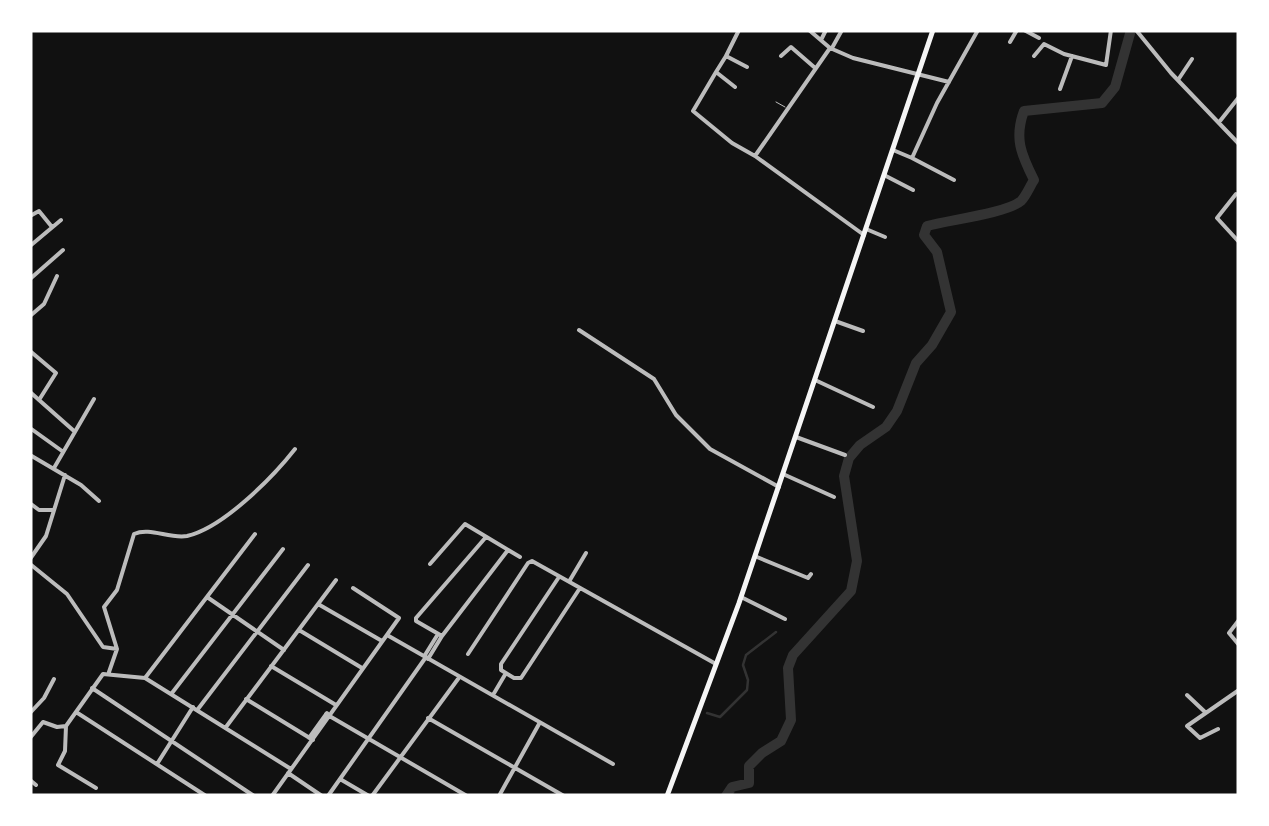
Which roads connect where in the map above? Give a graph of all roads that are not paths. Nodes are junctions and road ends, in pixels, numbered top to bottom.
1 (739, 30) edge
2 (809, 30) edge
3 (826, 30) edge
4 (842, 30) edge
5 (933, 30) edge
6 (978, 30) edge
7 (1017, 30) edge
8 (1024, 30) edge
9 (1111, 30) edge
10 (1137, 31) edge
11 (1039, 38) dead end
12 (821, 40) junction
13 (1010, 42) dead end
14 (831, 48) junction
15 (726, 56) junction
16 (781, 56) dead end
17 (1034, 56) dead end
18 (1072, 56) junction
19 (1192, 59) dead end
20 (747, 67) dead end
21 (814, 67) junction
22 (716, 72) junction
23 (919, 74) junction
24 (1178, 80) junction
25 (949, 82) junction
26 (735, 87) dead end
27 (1060, 89) dead end
28 (1239, 98) edge
29 (776, 102) dead end
30 (788, 108) junction
31 (1218, 122) junction
32 (1239, 144) edge
33 (893, 150) junction
34 (755, 156) junction
35 (912, 158) junction
36 (884, 175) junction
37 (954, 180) dead end
38 (914, 190) dead end
39 (1236, 194) dead end
40 (30, 216) edge
41 (61, 220) dead end
42 (52, 227) junction
43 (865, 232) junction
44 (885, 237) dead end
45 (1239, 242) edge
46 (30, 246) edge
47 (63, 250) dead end
48 (57, 276) dead end
49 (30, 279) edge
50 (30, 316) edge
51 (835, 322) junction
52 (580, 330) dead end
53 (862, 332) dead end
54 (30, 352) edge
55 (815, 380) junction
56 (30, 392) edge
57 (94, 398) dead end
58 (38, 400) junction
59 (872, 407) dead end
60 (30, 428) edge
61 (74, 431) junction
62 (796, 436) junction
63 (295, 449) dead end
64 (62, 451) junction
65 (846, 455) dead end
66 (30, 456) edge
67 (54, 468) junction
68 (783, 474) junction
69 (65, 475) junction
70 (779, 486) junction
71 (834, 497) dead end
72 (99, 501) dead end
73 (31, 504) edge
74 (56, 510) junction
75 (255, 534) dead end
76 (486, 536) junction
77 (283, 549) dead end
78 (508, 550) junction
79 (586, 553) dead end
80 (755, 556) junction
81 (520, 558) dead end
82 (30, 562) edge
83 (430, 564) dead end
84 (308, 565) dead end
85 (559, 577) junction
86 (336, 580) dead end
87 (570, 580) junction
88 (803, 586) dead end
89 (581, 587) junction
90 (353, 588) dead end
91 (207, 597) junction
92 (741, 597) junction
93 (318, 604) junction
94 (232, 614) junction
95 (785, 619) dead end
96 (1239, 620) edge
97 (299, 630) junction
98 (258, 632) junction
99 (387, 635) junction
100 (440, 635) junction
101 (382, 642) junction
102 (1239, 645) edge
103 (284, 650) junction
104 (117, 652) junction
105 (468, 654) dead end
106 (426, 657) junction
107 (717, 664) junction
108 (272, 666) junction
109 (362, 668) junction
110 (111, 670) junction
111 (506, 673) junction
112 (145, 678) junction
113 (459, 678) junction
114 (54, 679) dead end
115 (92, 688) junction
116 (1239, 690) edge
117 (172, 694) junction
118 (1187, 695) dead end
119 (492, 697) junction
120 (246, 700) junction
121 (336, 705) junction
122 (195, 708) junction
123 (76, 712) junction
124 (1205, 712) junction
125 (30, 713) edge
126 (329, 714) junction
127 (428, 718) junction
128 (539, 724) junction
129 (66, 726) junction
130 (226, 727) junction
131 (1218, 729) dead end
132 (30, 738) edge
133 (171, 740) junction
134 (311, 740) junction
135 (368, 740) junction
136 (399, 758) junction
137 (157, 764) junction
138 (613, 764) dead end
139 (515, 767) junction
140 (290, 771) junction
141 (340, 778) junction
142 (30, 780) edge
143 (36, 785) dead end
144 (96, 788) dead end
145 (206, 796) edge
146 (254, 796) edge
147 (272, 796) edge
148 (325, 796) edge
149 (370, 796) edge
150 (467, 796) edge
151 (499, 796) edge
152 (564, 796) edge
153 (667, 796) edge

1 - 15 street
2 - 12 street
3 - 12 street
4 - 14 street
5 - 23 main road
6 - 25 street
7 - 13 street
8 - 11 street
9 - 18 street
10 - 24 street
12 - 14 street
14 - 21 street
14 - 23 street
15 - 20 street
15 - 22 street
16 - 21 street
17 - 18 street
18 - 27 street
19 - 24 street
21 - 30 street
22 - 26 street
22 - 34 street
23 - 25 street
23 - 33 main road
24 - 31 street
25 - 35 street
28 - 31 street
29 - 30 lane
30 - 34 street
31 - 32 street
33 - 35 street
33 - 36 main road
34 - 43 street
35 - 37 street
36 - 38 street
36 - 43 main road
39 - 45 street
40 - 42 street
41 - 42 street
42 - 46 street
43 - 44 street
43 - 51 main road
47 - 49 street
48 - 50 street
51 - 53 street
51 - 55 main road
52 - 70 street
54 - 58 street
55 - 59 street
55 - 62 main road
56 - 58 street
57 - 61 street
58 - 61 street
60 - 64 street
61 - 64 street
62 - 65 street
62 - 68 main road
63 - 104 street
64 - 67 street
66 - 67 street
67 - 69 street
68 - 70 main road
68 - 71 street
69 - 72 street
69 - 74 street
70 - 80 main road
73 - 74 street
74 - 82 street
75 - 91 street
76 - 78 street
76 - 83 street
76 - 100 street
77 - 94 street
78 - 81 street
78 - 100 street
79 - 87 street
80 - 88 street
80 - 92 main road
82 - 104 street
84 - 98 street
85 - 87 street
85 - 105 street
85 - 111 street
86 - 93 street
87 - 89 street
89 - 107 street
89 - 111 street
90 - 99 street
91 - 94 street
91 - 112 street
92 - 95 street
92 - 107 main road
93 - 97 street
93 - 101 street
94 - 98 street
94 - 117 street
96 - 102 street
97 - 103 street
97 - 109 street
98 - 103 street
98 - 122 street
99 - 101 street
99 - 106 street
100 - 106 street
101 - 109 street
103 - 108 street
104 - 110 street
106 - 113 street
106 - 135 street
107 - 153 main road
108 - 120 street
108 - 121 street
109 - 121 street
110 - 112 street
110 - 115 street
111 - 119 street
112 - 117 street
113 - 119 street
113 - 127 street
114 - 125 street
115 - 123 street
115 - 133 street
116 - 124 street
117 - 122 street
118 - 124 street
119 - 128 street
120 - 130 street
120 - 134 street
121 - 126 street
122 - 130 street
122 - 133 street
123 - 129 street
123 - 137 street
124 - 131 street
126 - 134 street
126 - 135 street
127 - 136 street
127 - 139 street
128 - 138 street
128 - 139 street
129 - 132 street
129 - 144 street
130 - 140 street
133 - 137 street
133 - 146 street
134 - 140 street
135 - 136 street
135 - 141 street
136 - 149 street
136 - 150 street
137 - 145 street
139 - 151 street
139 - 152 street
140 - 147 street
140 - 148 street
141 - 148 street
141 - 149 street
142 - 143 street

